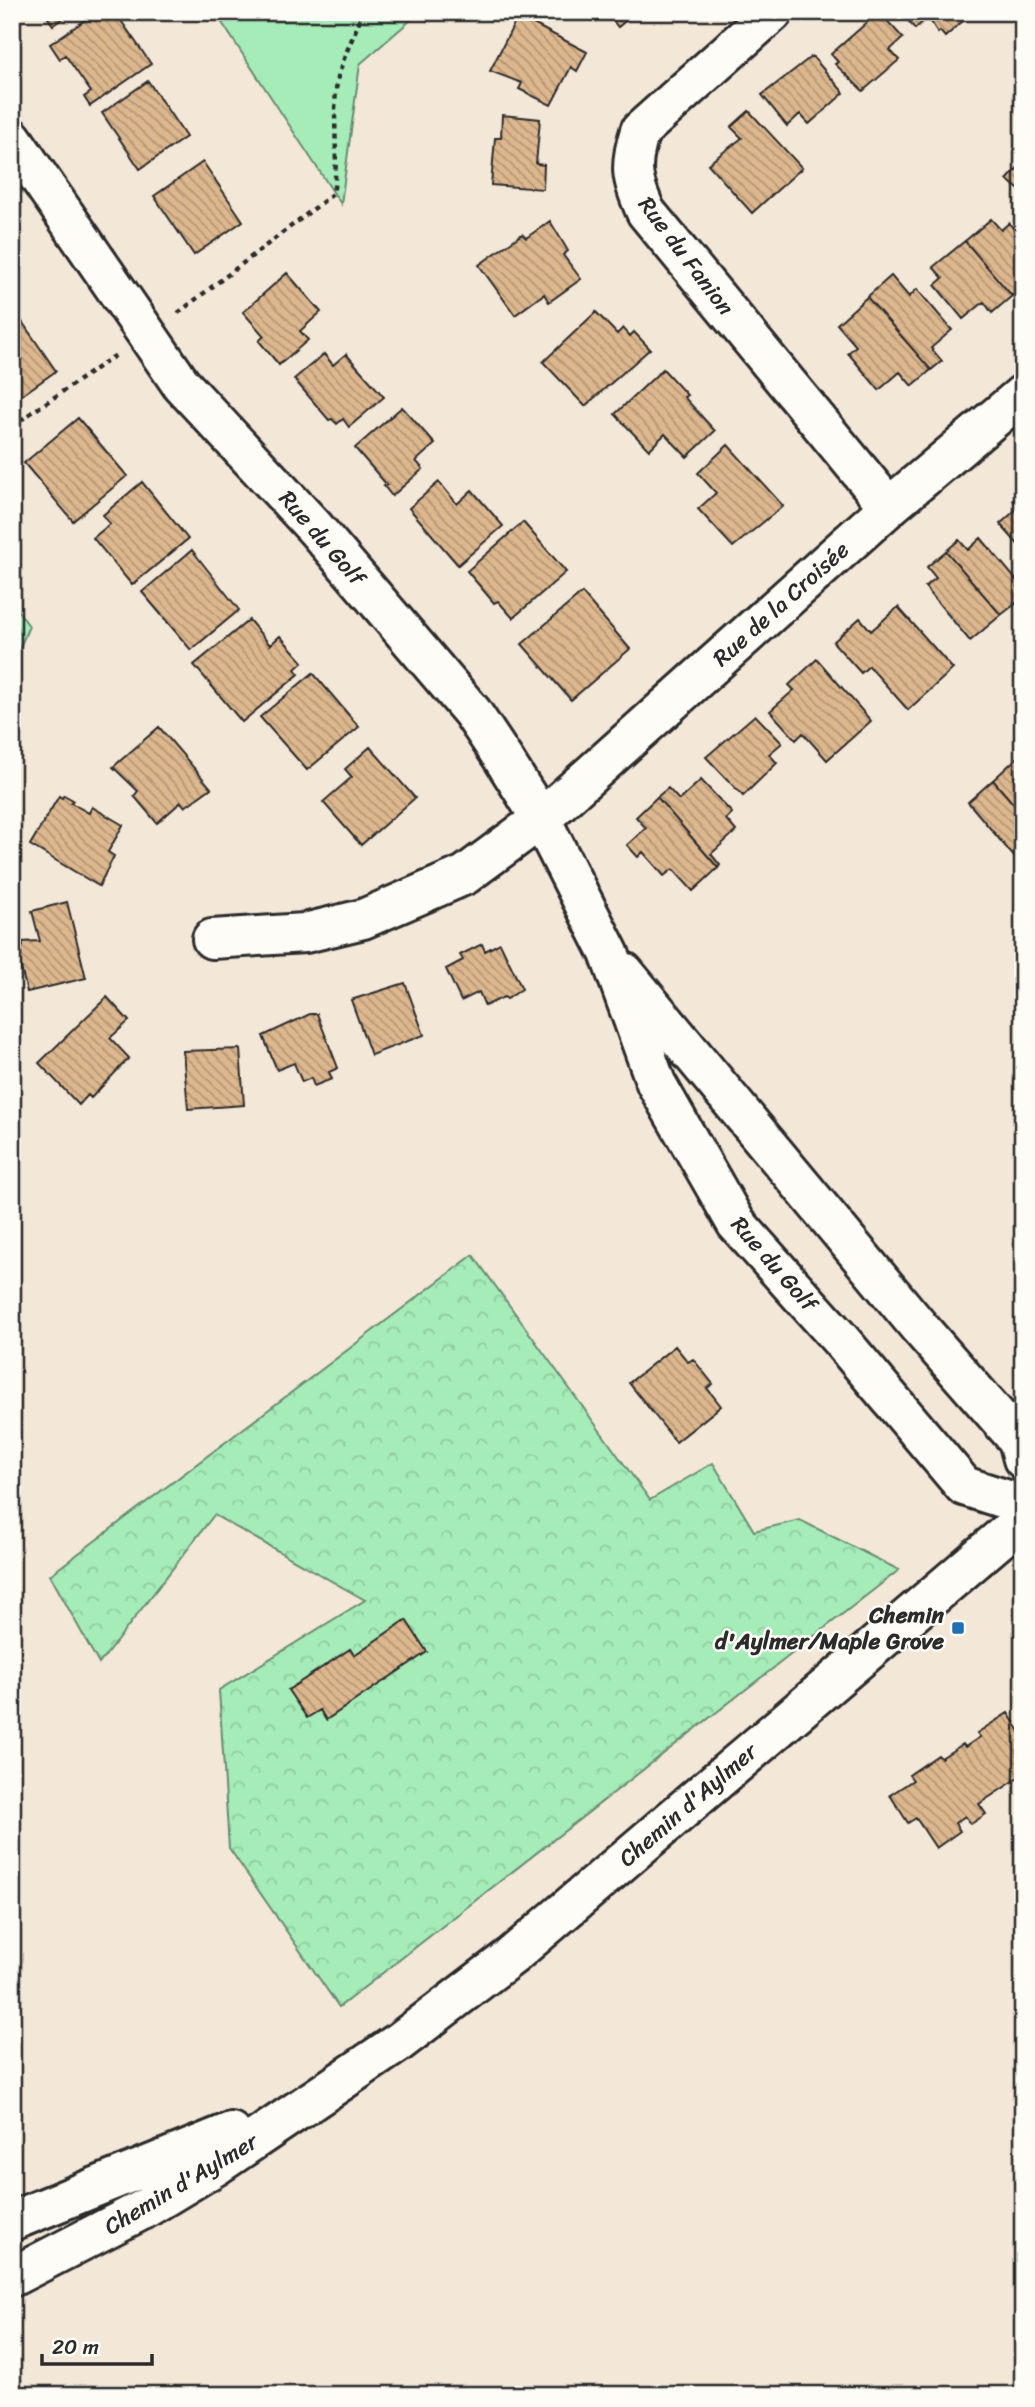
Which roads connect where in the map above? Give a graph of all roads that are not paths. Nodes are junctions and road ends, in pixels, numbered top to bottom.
1 (773, 12) edge
2 (12, 138) edge
3 (1023, 394) edge
4 (889, 507) junction
5 (541, 819) junction
6 (212, 939) dead end
7 (609, 954) junction
8 (1023, 1459) edge
9 (1023, 1505) edge
10 (1023, 1519) edge
11 (344, 2079) junction
12 (12, 2221) edge
13 (12, 2277) edge

1 - 4 street, Rue du Fanion
2 - 5 street, Rue du Golf
3 - 4 street, Rue de la Croisée
4 - 5 street, Rue de la Croisée
5 - 6 street, Rue de la Croisée
5 - 7 street, Rue du Golf
7 - 8 street, Rue du Golf
7 - 9 street, Rue du Golf
10 - 11 street, Chemin d'Aylmer
11 - 12 street, Chemin d'Aylmer
11 - 13 street, Chemin d'Aylmer

